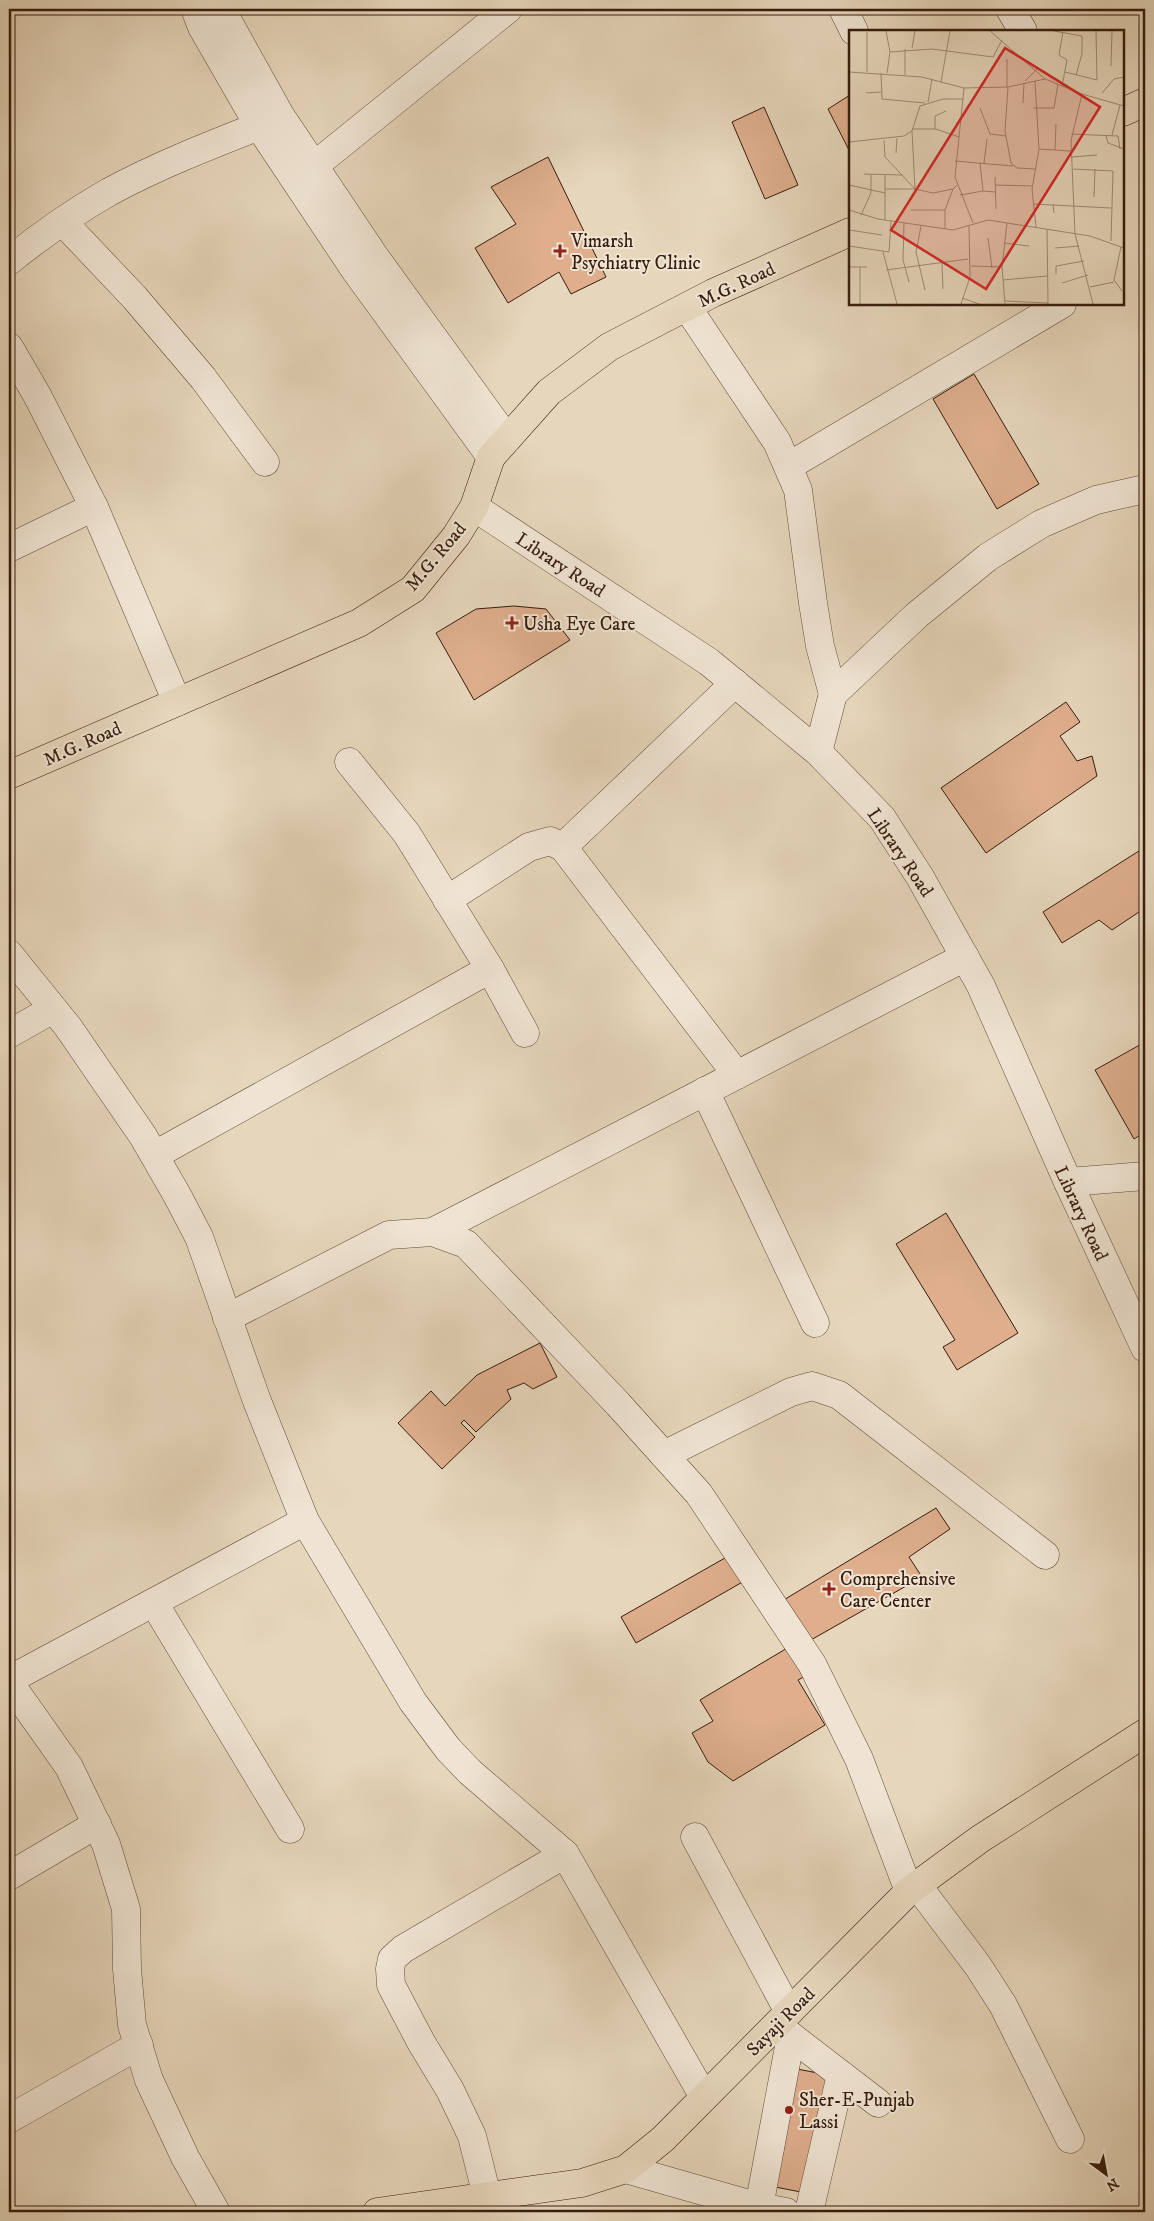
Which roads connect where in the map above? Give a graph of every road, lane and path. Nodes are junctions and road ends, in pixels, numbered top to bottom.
1 (195, 9) edge
2 (220, 9) edge
3 (508, 9) edge
4 (842, 9) edge
5 (1010, 9) edge
6 (853, 30) edge
7 (1022, 30) edge
8 (1145, 102) edge
9 (1124, 112) edge
10 (259, 126) junction
11 (314, 166) junction
12 (63, 222) junction
13 (849, 232) edge
14 (9, 261) edge
15 (1060, 305) edge
16 (687, 307) junction
17 (9, 347) edge
18 (499, 448) junction
19 (265, 462) dead end
20 (789, 466) junction
21 (1145, 489) edge
22 (94, 507) junction
23 (474, 507) junction
24 (9, 548) edge
25 (735, 683) junction
26 (833, 694) junction
27 (177, 702) junction
28 (818, 752) junction
29 (349, 762) dead end
30 (9, 775) edge
31 (563, 847) junction
32 (447, 900) junction
33 (9, 954) edge
34 (965, 957) junction
35 (490, 969) junction
36 (53, 1009) junction
37 (526, 1033) dead end
38 (9, 1034) edge
39 (737, 1075) junction
40 (705, 1091) junction
41 (155, 1156) junction
42 (1145, 1176) edge
43 (1068, 1182) junction
44 (433, 1232) junction
45 (227, 1318) junction
46 (815, 1323) dead end
47 (1145, 1348) edge
48 (664, 1455) junction
49 (305, 1521) junction
50 (1045, 1555) dead end
51 (154, 1603) junction
52 (9, 1681) edge
53 (1145, 1733) edge
54 (97, 1824) junction
55 (290, 1829) dead end
56 (695, 1837) dead end
57 (565, 1854) junction
58 (9, 1876) edge
59 (913, 1888) junction
60 (785, 2024) junction
61 (139, 2046) junction
62 (841, 2075) junction
63 (704, 2097) junction
64 (878, 2103) dead end
65 (9, 2119) edge
66 (1070, 2139) dead end
67 (626, 2169) junction
68 (487, 2196) junction
69 (445, 2207) edge
70 (759, 2207) junction
71 (216, 2212) edge
72 (377, 2212) edge
73 (786, 2212) edge
74 (809, 2212) edge

1 - 10 street
2 - 11 street
3 - 11 street
4 - 6 street
5 - 7 street
8 - 9 main road
10 - 12 street
10 - 18 street
11 - 18 street
12 - 14 street
12 - 19 street
13 - 16 main road, M.G. Road
15 - 20 street
16 - 18 main road, M.G. Road
16 - 20 street
17 - 22 street
18 - 23 main road, M.G. Road
20 - 26 street
21 - 26 street
22 - 24 street
22 - 27 street
23 - 25 street, Library Road
23 - 27 main road, M.G. Road
25 - 28 street, Library Road
25 - 31 street
26 - 28 street
27 - 30 main road, M.G. Road
28 - 34 street, Library Road
29 - 32 street
31 - 32 street
31 - 39 street
32 - 35 street
33 - 36 street
34 - 39 street
34 - 43 street, Library Road
35 - 37 street
35 - 41 street
36 - 38 street
36 - 41 street
39 - 40 street
40 - 44 street
40 - 46 street
41 - 45 street
42 - 43 street
43 - 47 street, Library Road
44 - 45 street
44 - 48 street
45 - 49 street
48 - 50 street
48 - 59 street
49 - 51 street
49 - 57 street
51 - 52 street
51 - 55 street
52 - 54 street
53 - 59 main road, Sayaji Road
54 - 58 street
54 - 61 street
56 - 60 street
57 - 63 street
57 - 68 street
59 - 60 main road, Sayaji Road
59 - 66 street
60 - 62 street
60 - 63 main road, Sayaji Road
60 - 70 street
61 - 65 street
61 - 71 street
62 - 64 street
62 - 74 street
63 - 67 main road, Sayaji Road
67 - 68 main road, Sayaji Road
67 - 70 street
68 - 69 main road, Sayaji Road
69 - 72 main road, Sayaji Road
70 - 73 street

